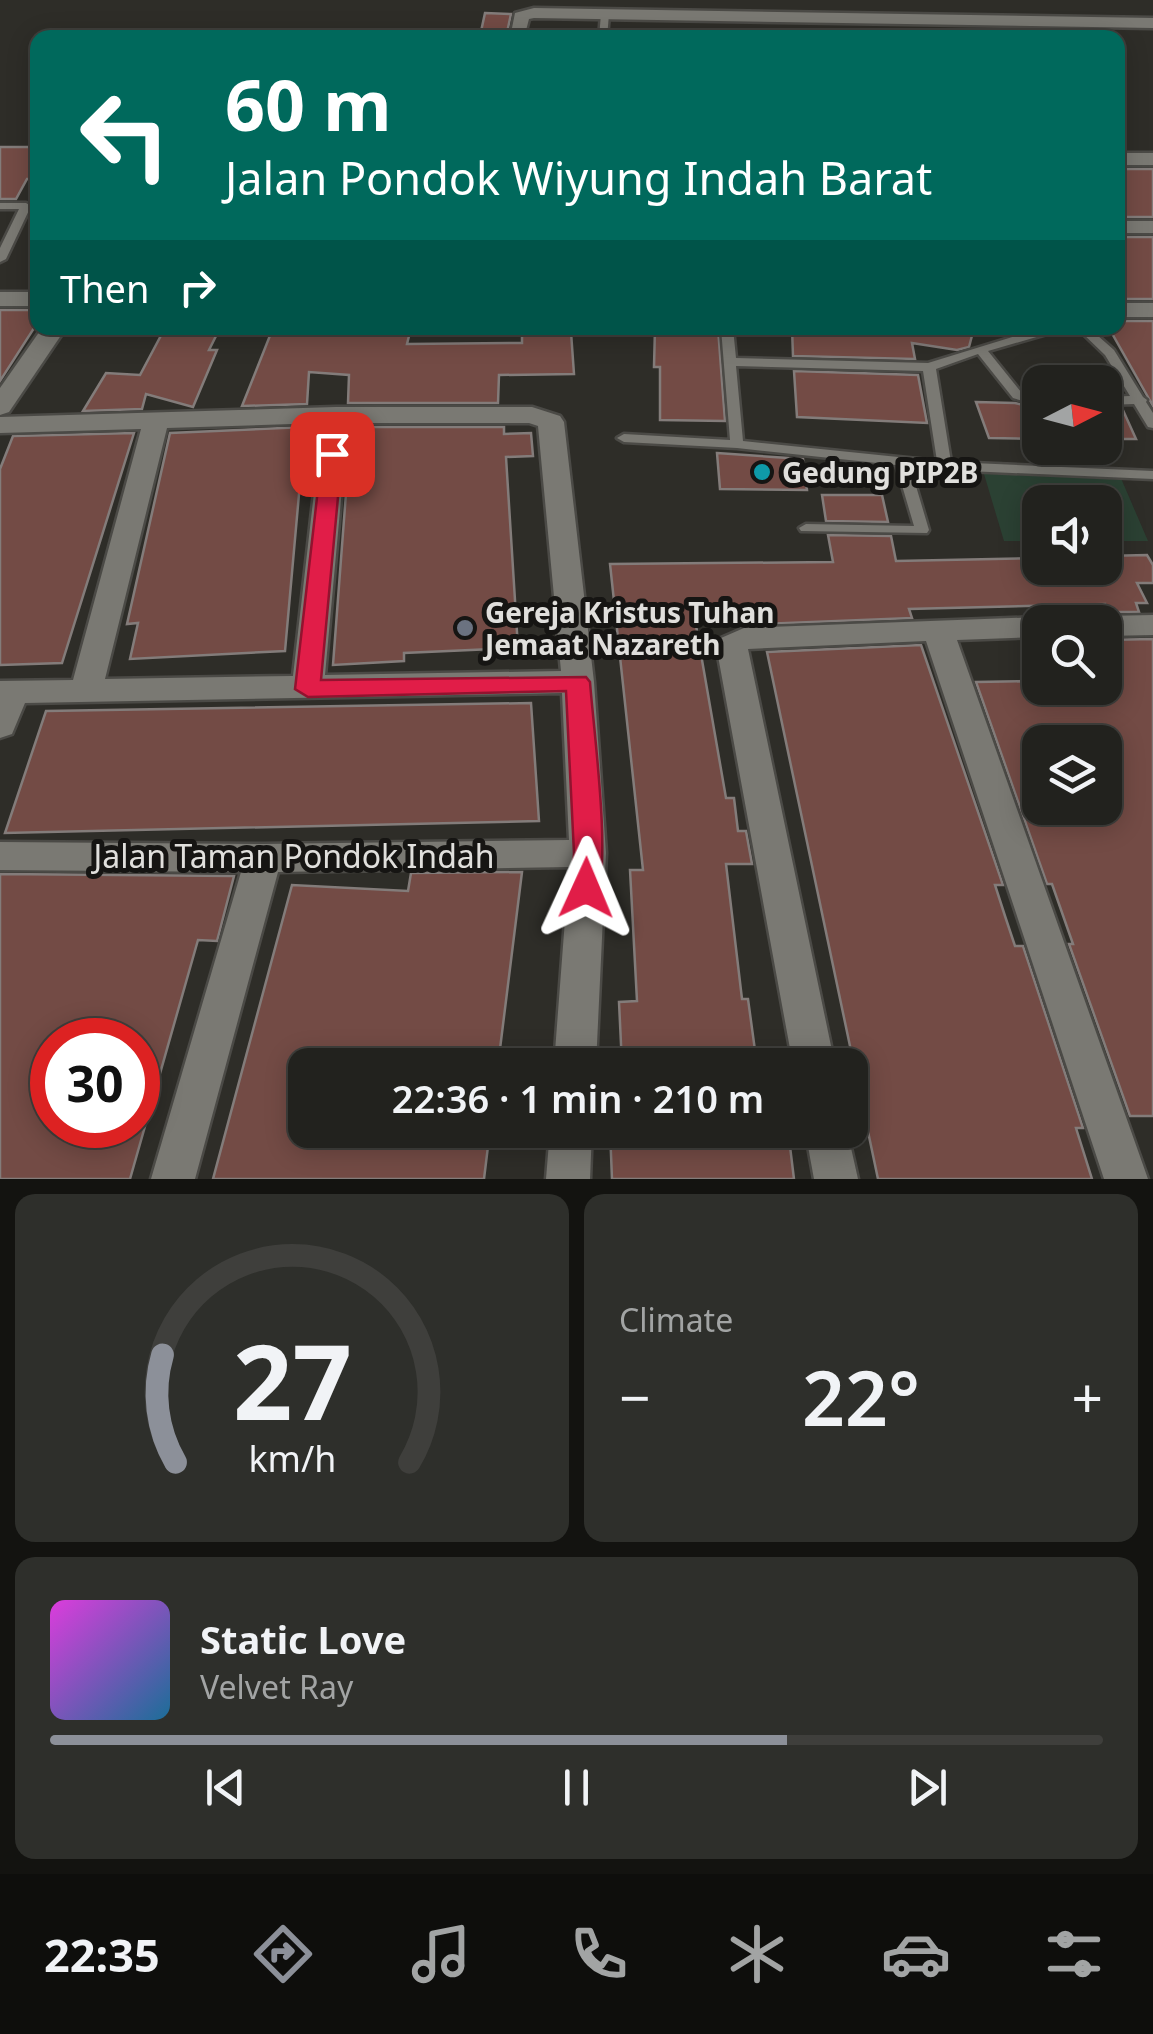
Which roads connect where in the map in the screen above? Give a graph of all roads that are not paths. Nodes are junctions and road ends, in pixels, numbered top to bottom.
1 (605, 14) junction
2 (1153, 23) edge
3 (518, 30) edge
4 (604, 30) edge
5 (1125, 159) edge
6 (1153, 159) edge
7 (0, 206) edge
8 (1125, 227) edge
9 (1153, 227) edge
10 (0, 260) edge
11 (0, 299) edge
12 (30, 299) edge
13 (1125, 310) edge
14 (1153, 310) edge
15 (49, 335) edge
16 (728, 335) edge
17 (1029, 335) edge
18 (1093, 335) edge
19 (980, 349) junction
20 (730, 362) junction
21 (928, 367) junction
22 (1022, 397) edge
23 (1141, 400) junction
24 (1122, 401) edge
25 (0, 407) edge
26 (336, 416) junction
27 (156, 420) junction
28 (1153, 424) edge
29 (0, 425) edge
30 (624, 438) dead end
31 (737, 444) junction
32 (902, 463) junction
33 (945, 466) junction
34 (1153, 475) edge
35 (806, 528) dead end
36 (1153, 625) edge
37 (1022, 626) edge
38 (1122, 626) edge
39 (936, 628) junction
40 (578, 682) junction
41 (308, 689) junction
42 (86, 691) junction
43 (6, 692) edge
44 (0, 726) edge
45 (588, 853) junction
46 (0, 856) edge
47 (262, 858) junction
48 (576, 1048) edge
49 (811, 1048) edge
50 (570, 1148) edge
51 (830, 1148) edge
52 (173, 1179) edge
53 (568, 1179) edge
54 (836, 1179) edge
55 (1126, 1179) edge

1 - 2 street
1 - 3 street
1 - 4 lane
5 - 6 street
7 - 10 lane
8 - 9 street
11 - 12 street
13 - 14 street
15 - 25 street
16 - 20 lane
17 - 19 lane
18 - 23 lane
19 - 21 lane
19 - 22 lane
20 - 21 lane
20 - 31 lane
21 - 33 lane
23 - 24 lane
23 - 28 lane
26 - 27 street
26 - 40 street
26 - 41 street
27 - 29 street
27 - 42 street
30 - 31 lane
31 - 32 lane
32 - 33 lane
32 - 35 lane
33 - 34 lane
36 - 38 street
37 - 39 street
39 - 49 street
39 - 55 street
40 - 41 street
40 - 45 street
41 - 42 street
42 - 43 street
43 - 44 street
45 - 47 street, Jalan Taman Pondok Indah
45 - 48 street
46 - 47 street, Jalan Taman Pondok Indah
47 - 52 street
50 - 53 street
51 - 54 street

